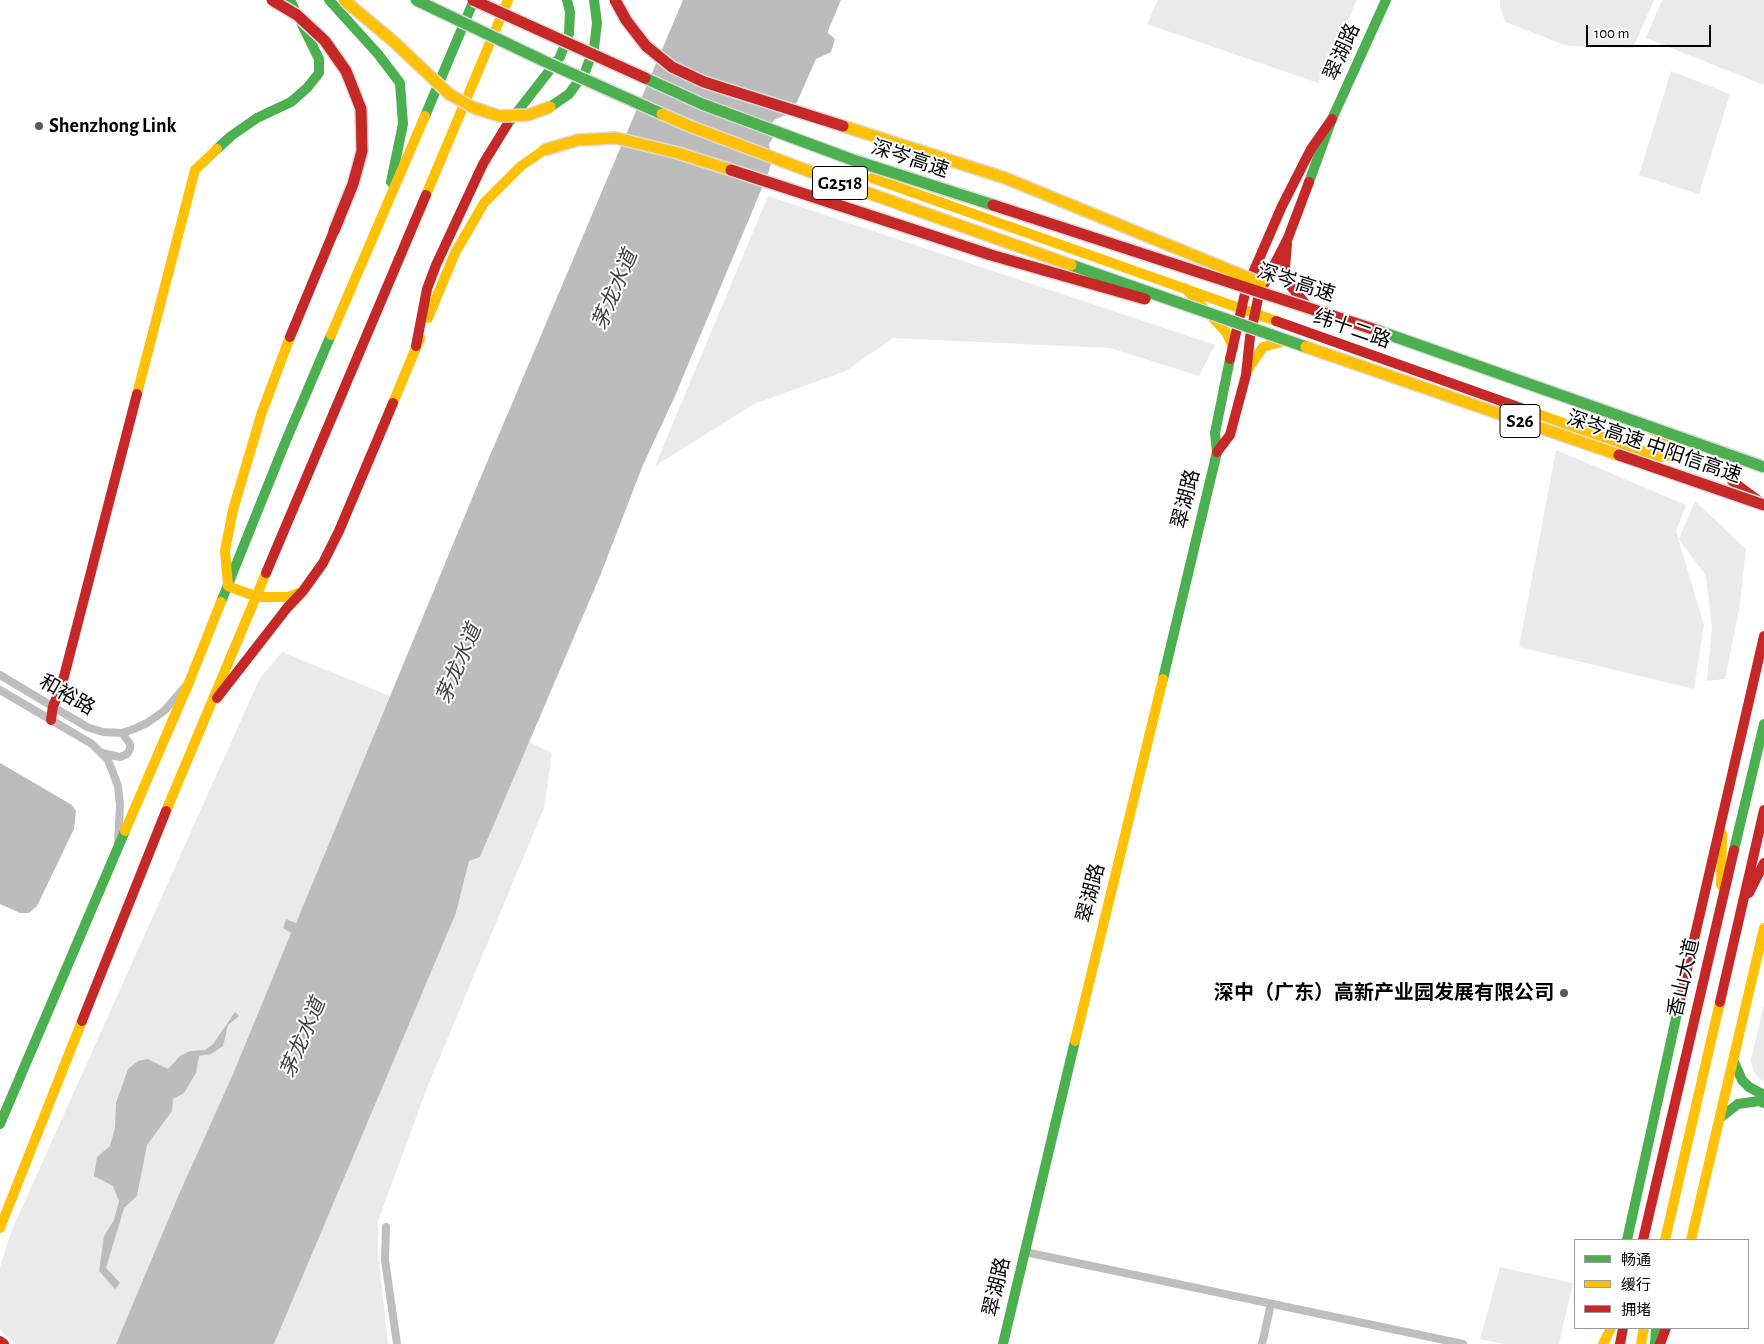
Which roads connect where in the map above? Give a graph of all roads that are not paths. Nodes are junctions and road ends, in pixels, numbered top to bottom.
1 (272, 0) edge
2 (290, 0) edge
3 (329, 0) edge
4 (344, 0) edge
5 (416, 0) edge
6 (474, 0) edge
7 (508, 0) edge
8 (567, 0) edge
9 (594, 0) edge
10 (615, 0) edge
11 (1386, 0) edge
12 (1332, 119) junction
13 (872, 178) dead end
14 (933, 199) junction
15 (383, 215) junction
16 (1288, 238) junction
17 (1266, 242) junction
18 (1156, 258) junction
19 (1185, 288) junction
20 (1246, 289) junction
21 (1259, 294) junction
22 (1241, 308) junction
23 (1314, 313) junction
24 (1255, 314) junction
25 (1349, 320) junction
26 (1317, 336) junction
27 (1276, 337) junction
28 (416, 346) junction
29 (1233, 347) junction
30 (1246, 376) junction
31 (1217, 452) junction
32 (1727, 456) dead end
33 (1764, 458) edge
34 (1764, 467) edge
35 (1732, 481) dead end
36 (1764, 505) edge
37 (228, 586) junction
38 (303, 591) junction
39 (257, 597) junction
40 (1764, 636) edge
41 (0, 675) edge
42 (190, 680) junction
43 (0, 690) edge
44 (53, 706) junction
45 (208, 709) junction
46 (51, 720) junction
47 (1764, 724) edge
48 (122, 733) junction
49 (102, 753) junction
50 (1764, 810) edge
51 (1723, 813) junction
52 (118, 847) junction
53 (1764, 863) edge
54 (1721, 904) junction
55 (1741, 910) junction
56 (1764, 928) edge
57 (1734, 1062) junction
58 (1764, 1095) edge
59 (1764, 1103) edge
60 (1720, 1118) junction
61 (0, 1124) edge
62 (386, 1226) dead end
63 (0, 1228) edge
64 (1626, 1239) edge
65 (1643, 1239) edge
66 (1665, 1239) edge
67 (1691, 1239) edge
68 (1024, 1252) junction
69 (1271, 1304) junction
70 (1609, 1329) edge
71 (1623, 1329) edge
72 (1644, 1329) edge
73 (1656, 1329) edge
74 (1666, 1329) edge
75 (0, 1340) edge
76 (1429, 1340) edge
77 (4, 1344) edge
78 (397, 1344) edge
79 (1003, 1344) edge
80 (1262, 1344) edge
81 (1463, 1344) edge
82 (1603, 1344) edge
83 (1620, 1344) edge
84 (1641, 1344) edge
85 (1655, 1344) edge
86 (1660, 1344) edge

1 - 37 main road, bridge
2 - 44 main road
3 - 15 main road
4 - 9 main road, bridge
5 - 27 main road, G2518, bridge
6 - 15 main road
6 - 25 main road, 深岑高速 / G2518, bridge
7 - 39 main road
8 - 28 main road, bridge
10 - 25 main road, bridge
11 - 12 main road, 翠湖路
12 - 16 main road, 翠湖路
12 - 17 main road, 翠湖路
13 - 14 main road, 纬十二路
14 - 18 main road
14 - 19 main road, 纬十二路
15 - 37 main road
16 - 21 main road, 翠湖路
16 - 23 main road
17 - 18 main road
17 - 20 main road, 翠湖路
18 - 20 main road
19 - 22 main road, 纬十二路
19 - 29 main road
20 - 21 main road
20 - 22 main road, 翠湖路
21 - 23 main road
21 - 24 main road, 翠湖路
22 - 24 main road, 纬十二路
22 - 29 main road, 翠湖路
23 - 26 main road, 纬十二路
24 - 26 main road, 纬十二路
24 - 30 main road, 翠湖路
25 - 34 main road, 深岑高速 中阳信高速 / S26, bridge
26 - 30 main road
27 - 28 main road, bridge
27 - 36 main road, 深岑高速 中阳信高速 / S26, bridge
28 - 38 main road
29 - 31 main road, 翠湖路
30 - 31 main road, 翠湖路
31 - 68 main road, 翠湖路
32 - 33 main road
35 - 36 main road
37 - 39 main road
37 - 42 main road
38 - 39 main road
38 - 45 main road
39 - 45 main road
40 - 51 main road
41 - 44 street, 和裕路
42 - 48 street, 和裕路
42 - 52 main road
43 - 46 street, 和裕路
44 - 46 main road
44 - 48 street, 和裕路
45 - 63 main road
46 - 49 street, 和裕路
47 - 54 main road, 香山大道
48 - 49 street
49 - 52 street, 和裕路
50 - 55 main road, 香山大道
51 - 54 main road
51 - 64 main road
52 - 61 main road
53 - 55 main road
54 - 65 main road, 香山大道
55 - 66 main road, 香山大道
56 - 57 main road
57 - 58 main road
57 - 60 main road
59 - 60 main road
60 - 67 main road
62 - 78 street
68 - 69 street
68 - 79 main road, 翠湖路
69 - 76 street
69 - 80 street
70 - 82 main road
71 - 83 main road
72 - 84 main road
73 - 85 main road
74 - 86 main road
75 - 77 main road
76 - 81 street

